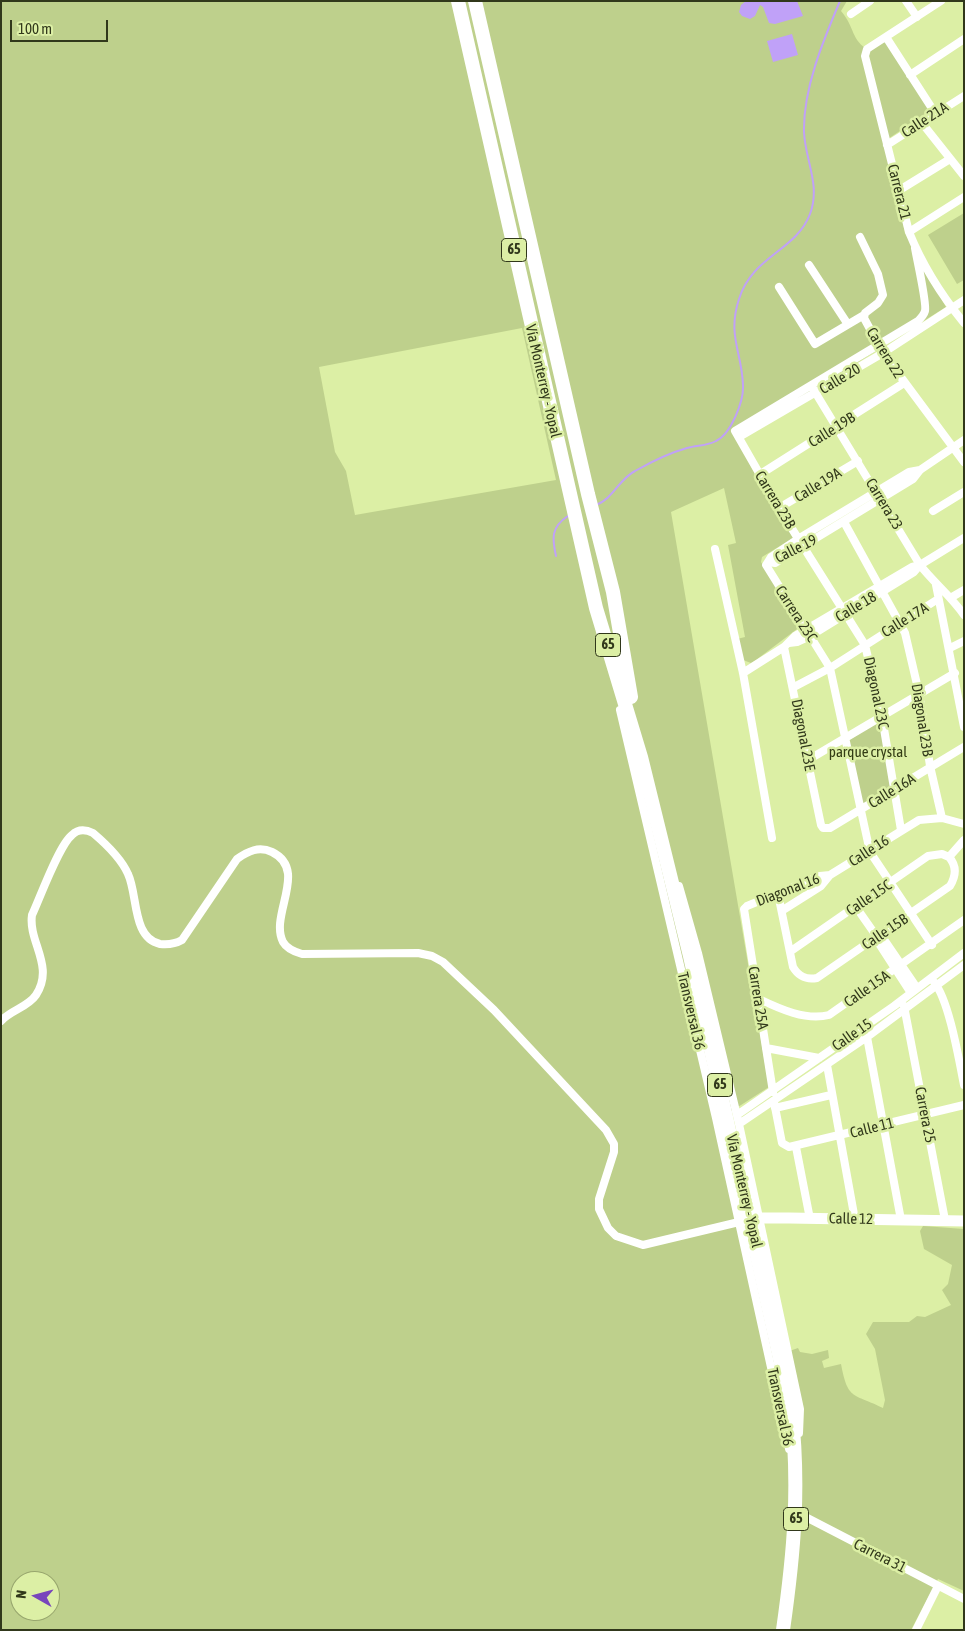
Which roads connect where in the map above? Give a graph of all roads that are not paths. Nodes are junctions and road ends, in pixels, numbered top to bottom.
1 (458, 1) edge
2 (475, 1) edge
3 (870, 1) edge
4 (906, 1) edge
5 (941, 1) edge
6 (851, 14) dead end
7 (917, 17) junction
8 (886, 37) junction
9 (964, 39) edge
10 (910, 75) junction
11 (964, 96) edge
12 (935, 113) junction
13 (922, 123) junction
14 (887, 145) junction
15 (950, 159) junction
16 (964, 176) edge
17 (898, 191) junction
18 (964, 197) edge
19 (909, 232) junction
20 (860, 237) dead end
21 (915, 248) junction
22 (809, 265) dead end
23 (779, 287) dead end
24 (964, 300) edge
25 (952, 308) junction
26 (864, 315) junction
27 (847, 323) junction
28 (964, 323) edge
29 (881, 349) junction
30 (904, 383) junction
31 (814, 390) junction
32 (837, 427) junction
33 (737, 434) joint
34 (964, 440) edge
35 (952, 447) junction
36 (858, 461) junction
37 (964, 462) edge
38 (759, 475) junction
39 (964, 492) edge
40 (879, 496) junction
41 (779, 508) junction
42 (933, 511) dead end
43 (844, 522) junction
44 (964, 538) edge
45 (798, 539) junction
46 (803, 547) junction
47 (714, 549) dead end
48 (770, 562) junction
49 (920, 565) junction
50 (936, 585) junction
51 (880, 589) junction
52 (964, 590) edge
53 (952, 597) junction
54 (938, 599) junction
55 (596, 608) junction
56 (843, 612) junction
57 (964, 615) edge
58 (900, 623) junction
59 (808, 633) junction
60 (964, 641) edge
61 (786, 645) junction
62 (865, 645) junction
63 (950, 648) junction
64 (830, 668) junction
65 (743, 673) junction
66 (955, 673) junction
67 (794, 687) junction
68 (919, 693) junction
69 (882, 717) junction
70 (964, 727) edge
71 (846, 740) junction
72 (964, 747) edge
73 (641, 757) junction
74 (808, 760) junction
75 (930, 766) junction
76 (895, 790) junction
77 (860, 811) junction
78 (655, 813) junction
79 (942, 818) junction
80 (964, 824) edge
81 (821, 825) joint
82 (901, 830) junction
83 (772, 838) dead end
84 (964, 840) edge
85 (870, 852) junction
86 (949, 857) junction
87 (830, 875) junction
88 (890, 884) junction
89 (778, 894) junction
90 (747, 906) joint
91 (856, 907) junction
92 (783, 910) junction
93 (912, 914) junction
94 (964, 920) edge
95 (877, 937) junction
96 (932, 945) junction
97 (791, 951) junction
98 (964, 953) edge
99 (964, 965) edge
100 (899, 967) junction
101 (931, 978) junction
102 (937, 985) junction
103 (914, 990) junction
104 (759, 999) junction
105 (901, 1000) junction
106 (906, 1010) junction
107 (1, 1021) edge
108 (867, 1037) junction
109 (960, 1046) edge
110 (766, 1048) junction
111 (832, 1049) junction
112 (819, 1058) junction
113 (837, 1058) junction
114 (827, 1065) junction
115 (964, 1085) edge
116 (773, 1092) junction
117 (831, 1095) junction
118 (774, 1105) junction
119 (964, 1106) edge
120 (737, 1115) junction
121 (925, 1115) junction
122 (740, 1124) junction
123 (882, 1126) junction
124 (839, 1136) junction
125 (796, 1146) junction
126 (810, 1218) junction
127 (750, 1220) junction
128 (855, 1220) junction
129 (901, 1220) junction
130 (945, 1220) junction
131 (964, 1221) edge
132 (796, 1509) junction
133 (938, 1586) junction
134 (964, 1599) edge
135 (785, 1629) edge
136 (916, 1630) edge

1 - 55 highway, Vía Monterrey - Yopal / 65
2 - 73 highway, Vía Monterrey - Yopal / 65
3 - 6 street
4 - 7 street
5 - 7 street
7 - 8 street
8 - 10 street
8 - 14 street, Carrera 21
9 - 10 street
10 - 12 street
11 - 12 street, Calle 21A
12 - 13 street, Calle 21A
13 - 14 street, Calle 21A
13 - 15 street
14 - 17 street, Carrera 21
15 - 16 street
15 - 17 street
17 - 19 street, Carrera 21
18 - 19 street
19 - 21 street, Carrera 21
20 - 26 street, Carrera 22
21 - 25 street, Carrera 21
21 - 29 street
22 - 27 street, Carrera 22
23 - 27 street
24 - 25 street, Calle 20
25 - 28 street, Carrera 21
25 - 29 street, Calle 20
26 - 27 street
26 - 29 street, Carrera 22
29 - 30 street, Carrera 22
29 - 31 street, Calle 20
30 - 32 street, Calle 19B
30 - 35 street, Carrera 22
31 - 32 street, Carrera 23
31 - 33 street, Calle 20
32 - 36 street, Carrera 23
32 - 38 street, Calle 19B
33 - 38 street, Carrera 23B
34 - 35 street, Calle 19
35 - 37 street, Carrera 22
35 - 40 street, Calle 19
36 - 40 street, Carrera 23
36 - 41 street, Calle 19A
38 - 41 street, Carrera 23B
39 - 42 street
40 - 43 street, Calle 19
40 - 45 street, Calle 19
40 - 49 street, Carrera 23
41 - 45 street, Carrera 23B
43 - 46 street, Calle 19
43 - 51 street, Diagonal 23B
44 - 49 street, Calle 18
45 - 46 street, Carrera 23B
45 - 48 street, Calle 19
46 - 48 street, Calle 19
46 - 56 street, Carrera 23B
47 - 65 street
48 - 59 street, Carrera 23C
49 - 50 street, Carrera 23
49 - 51 street, Calle 18
50 - 53 street, Carrera 23
50 - 54 street
51 - 56 street, Calle 18
51 - 58 street, Diagonal 23B
52 - 53 street
53 - 57 street, Carrera 23
54 - 58 street, Calle 17A
54 - 63 street
55 - 73 highway, Vía Monterrey - Yopal / 65
55 - 127 street, Transversal 36 / 65
56 - 59 street, Calle 18
56 - 62 street, Carrera 23B
58 - 62 street, Calle 17A
58 - 68 street, Diagonal 23B
59 - 61 street, Calle 18
59 - 64 street, Carrera 23C
60 - 63 street
61 - 65 street, Calle 18
61 - 67 street, Diagonal 23E
62 - 64 street, Calle 17A
62 - 69 street, Diagonal 23C
63 - 66 street
64 - 67 street, Calle 17A
64 - 71 street, Carrera 23C
65 - 83 street
66 - 68 street
66 - 70 street
67 - 74 street, Diagonal 23E
68 - 69 street
68 - 75 street, Diagonal 23B
69 - 71 street
69 - 76 street, Diagonal 23C
71 - 74 street
71 - 77 street, Carrera 23C
72 - 75 street, Calle 16A
73 - 78 highway, Vía Monterrey - Yopal / 65
74 - 81 street, Diagonal 23E
75 - 76 street, Calle 16A
75 - 79 street, Diagonal 23B
76 - 77 street, Calle 16A
76 - 82 street, Diagonal 23C
77 - 81 street, Calle 16A
77 - 85 street, Carrera 23C
78 - 120 street, Transversal 36 / 65
78 - 127 highway, Vía Monterrey - Yopal / 65
79 - 80 street, Calle 16
79 - 82 street, Calle 16
82 - 85 street, Calle 16
84 - 86 street
85 - 87 street, Calle 16
85 - 88 street, Carrera 23C
86 - 88 street, Calle 15C
86 - 93 street, Calle 15B
87 - 89 street, Diagonal 16
87 - 92 street, Calle 16
88 - 91 street, Calle 15C
88 - 93 street, Carrera 23C
89 - 90 street, Diagonal 16
89 - 92 street
90 - 104 street, Carrera 25A
91 - 95 street
91 - 97 street, Calle 15C
92 - 97 street
93 - 95 street, Calle 15B
93 - 96 street, Carrera 23C
94 - 96 street, Calle 15A
95 - 97 street, Calle 15B
95 - 100 street
96 - 100 street, Calle 15A
98 - 101 street, Calle 15
99 - 102 street, Calle 15
100 - 103 street
100 - 104 street, Calle 15A
101 - 102 street
101 - 103 street, Calle 15
102 - 106 street, Calle 15
102 - 109 street
103 - 105 street, Calle 15
104 - 110 street, Carrera 25A
105 - 106 street, Carrera 25
105 - 111 street, Calle 15
106 - 108 street, Calle 15
106 - 121 street, Carrera 25
107 - 127 street
108 - 113 street, Calle 15
108 - 123 street
109 - 115 street
110 - 112 street
110 - 116 street, Carrera 25A
111 - 112 street, Calle 15
111 - 113 street
112 - 116 street, Calle 15
113 - 114 street, Calle 15
114 - 117 street
114 - 118 street, Calle 15
116 - 120 street, Calle 15
117 - 118 street
117 - 124 street
118 - 122 street, Calle 15
118 - 125 street, Calle 11
119 - 121 street, Calle 11
120 - 122 street, Transversal 36 / 65
121 - 123 street, Calle 11
121 - 130 street, Carrera 25
122 - 127 street, Transversal 36 / 65
123 - 124 street, Calle 11
123 - 129 street
124 - 125 street, Calle 11
124 - 128 street
125 - 126 street
126 - 127 main road, Calle 12
126 - 128 main road, Calle 12
127 - 132 street, Transversal 36 / 65
127 - 132 highway, Vía Monterrey - Yopal / 65
128 - 129 main road, Calle 12
129 - 130 main road, Calle 12
130 - 131 main road, Calle 12
132 - 133 street, Carrera 31
132 - 135 highway, Vía Monterrey - Yopal / 65
133 - 134 street, Carrera 31
133 - 136 street

